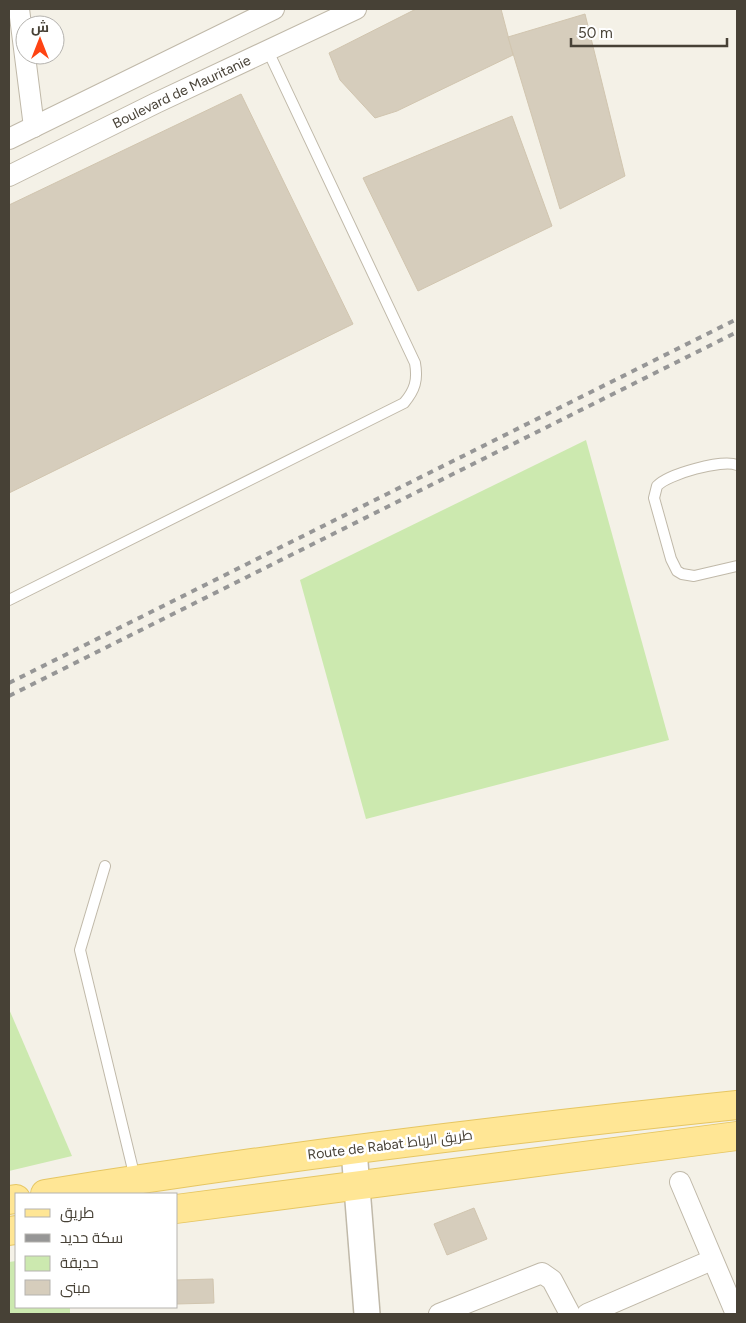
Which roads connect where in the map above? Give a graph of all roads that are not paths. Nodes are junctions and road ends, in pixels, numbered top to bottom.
1 (19, 9) edge
2 (274, 9) edge
3 (356, 9) edge
4 (268, 51) junction
5 (34, 127) junction
6 (9, 139) edge
7 (9, 176) edge
8 (737, 465) edge
9 (737, 566) edge
10 (9, 600) edge
11 (104, 866) dead end
12 (737, 1105) edge
13 (737, 1136) edge
14 (354, 1150) junction
15 (135, 1179) junction
16 (680, 1182) dead end
17 (358, 1186) junction
18 (51, 1193) edge
19 (178, 1209) edge
20 (712, 1260) junction
21 (470, 1309) edge
22 (367, 1314) edge
23 (438, 1314) edge
24 (570, 1314) edge
25 (587, 1314) edge
26 (736, 1314) edge

1 - 5 street
2 - 5 street
3 - 4 street, Boulevard de Mauritanie
4 - 7 street, Boulevard de Mauritanie
4 - 10 lane
5 - 6 street
8 - 9 lane
11 - 15 lane
12 - 14 main road, Route de Rabat طريق الرباط
13 - 17 main road
14 - 15 main road, Route de Rabat طريق الرباط
14 - 17 street
15 - 18 main road, Route de Rabat طريق الرباط
16 - 20 street
17 - 19 main road
17 - 22 street
20 - 25 street
20 - 26 street
21 - 23 street
21 - 24 street

